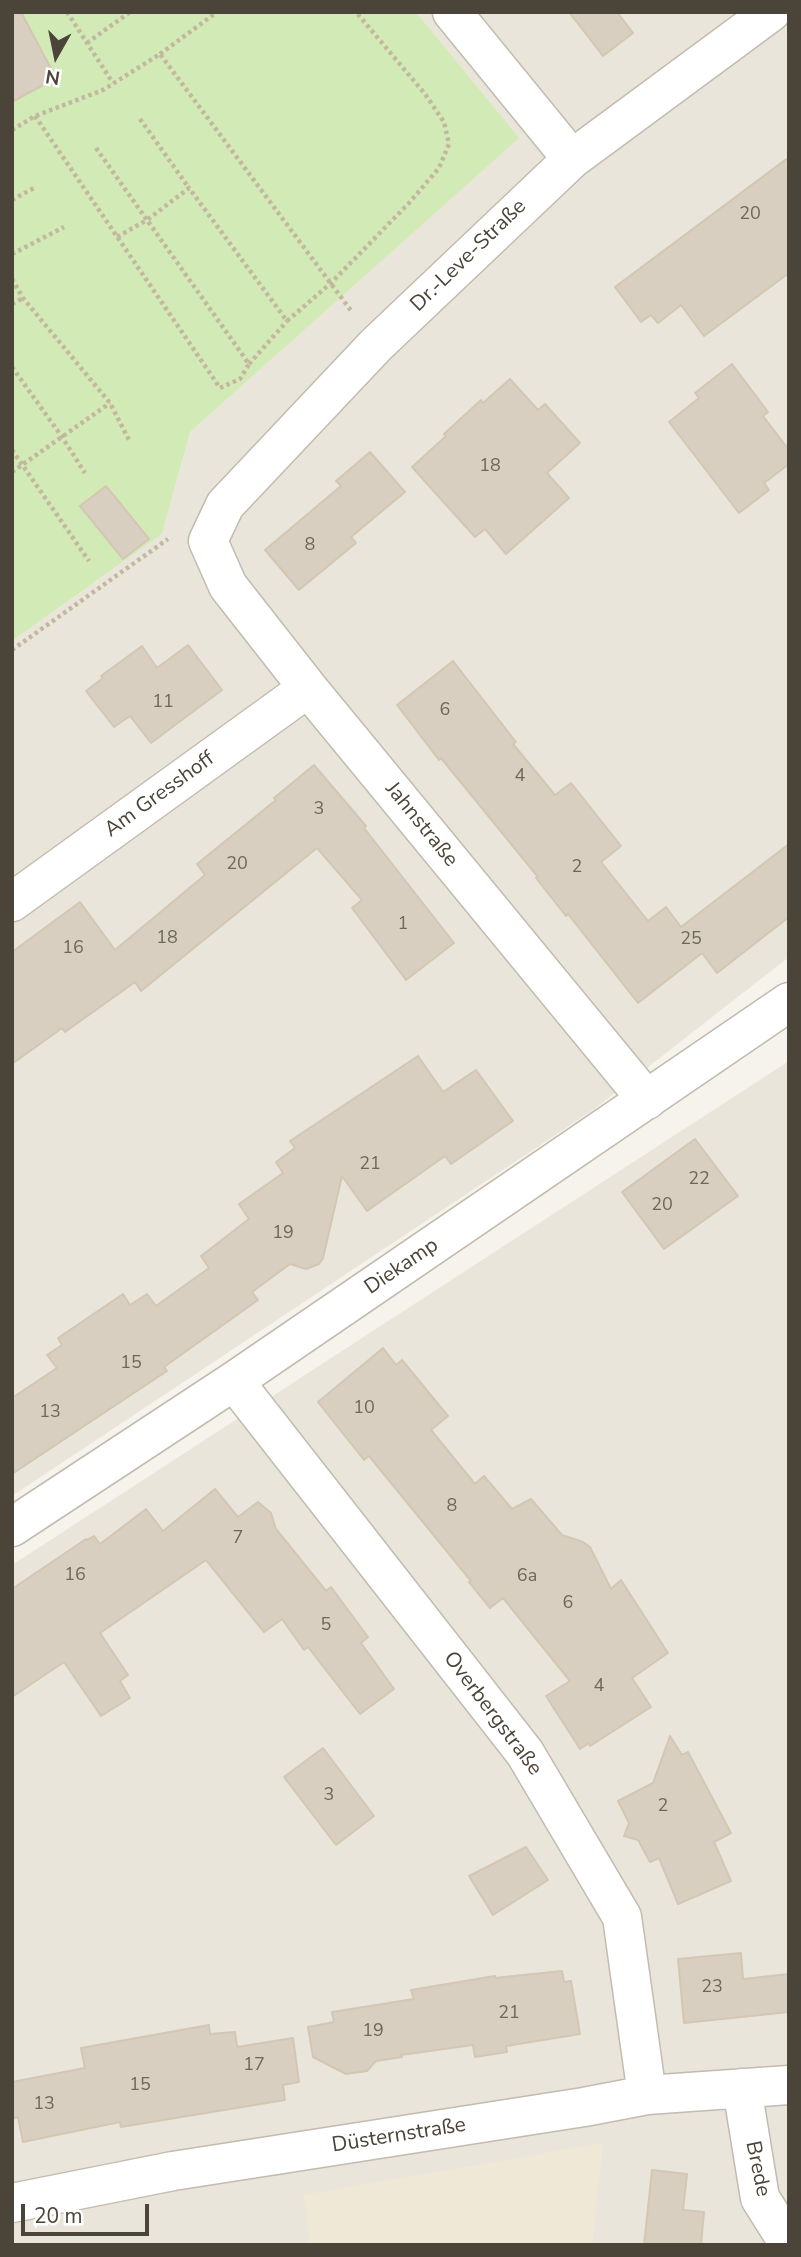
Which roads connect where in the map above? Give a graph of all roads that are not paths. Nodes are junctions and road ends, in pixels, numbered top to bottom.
1 (452, 12) edge
2 (771, 12) edge
3 (572, 159) junction
4 (208, 541) joint
5 (308, 688) junction
6 (12, 902) edge
7 (789, 1002) edge
8 (647, 1100) junction
9 (234, 1381) junction
10 (12, 1527) edge
11 (789, 2084) edge
12 (742, 2088) junction
13 (647, 2095) junction
14 (12, 2203) edge
15 (789, 2244) edge

1 - 3 street
2 - 3 street, Dr.-Leve-Straße
3 - 4 street, Dr.-Leve-Straße
4 - 5 street, Jahnstraße
5 - 6 street, Am Gresshoff
5 - 8 street, Jahnstraße
7 - 8 street, Diekamp
8 - 9 street, Diekamp
9 - 10 street, Diekamp
9 - 13 street, Overbergstraße
11 - 12 street, Düsternstraße
12 - 13 street, Düsternstraße
12 - 15 street, Brede
13 - 14 street, Düsternstraße

